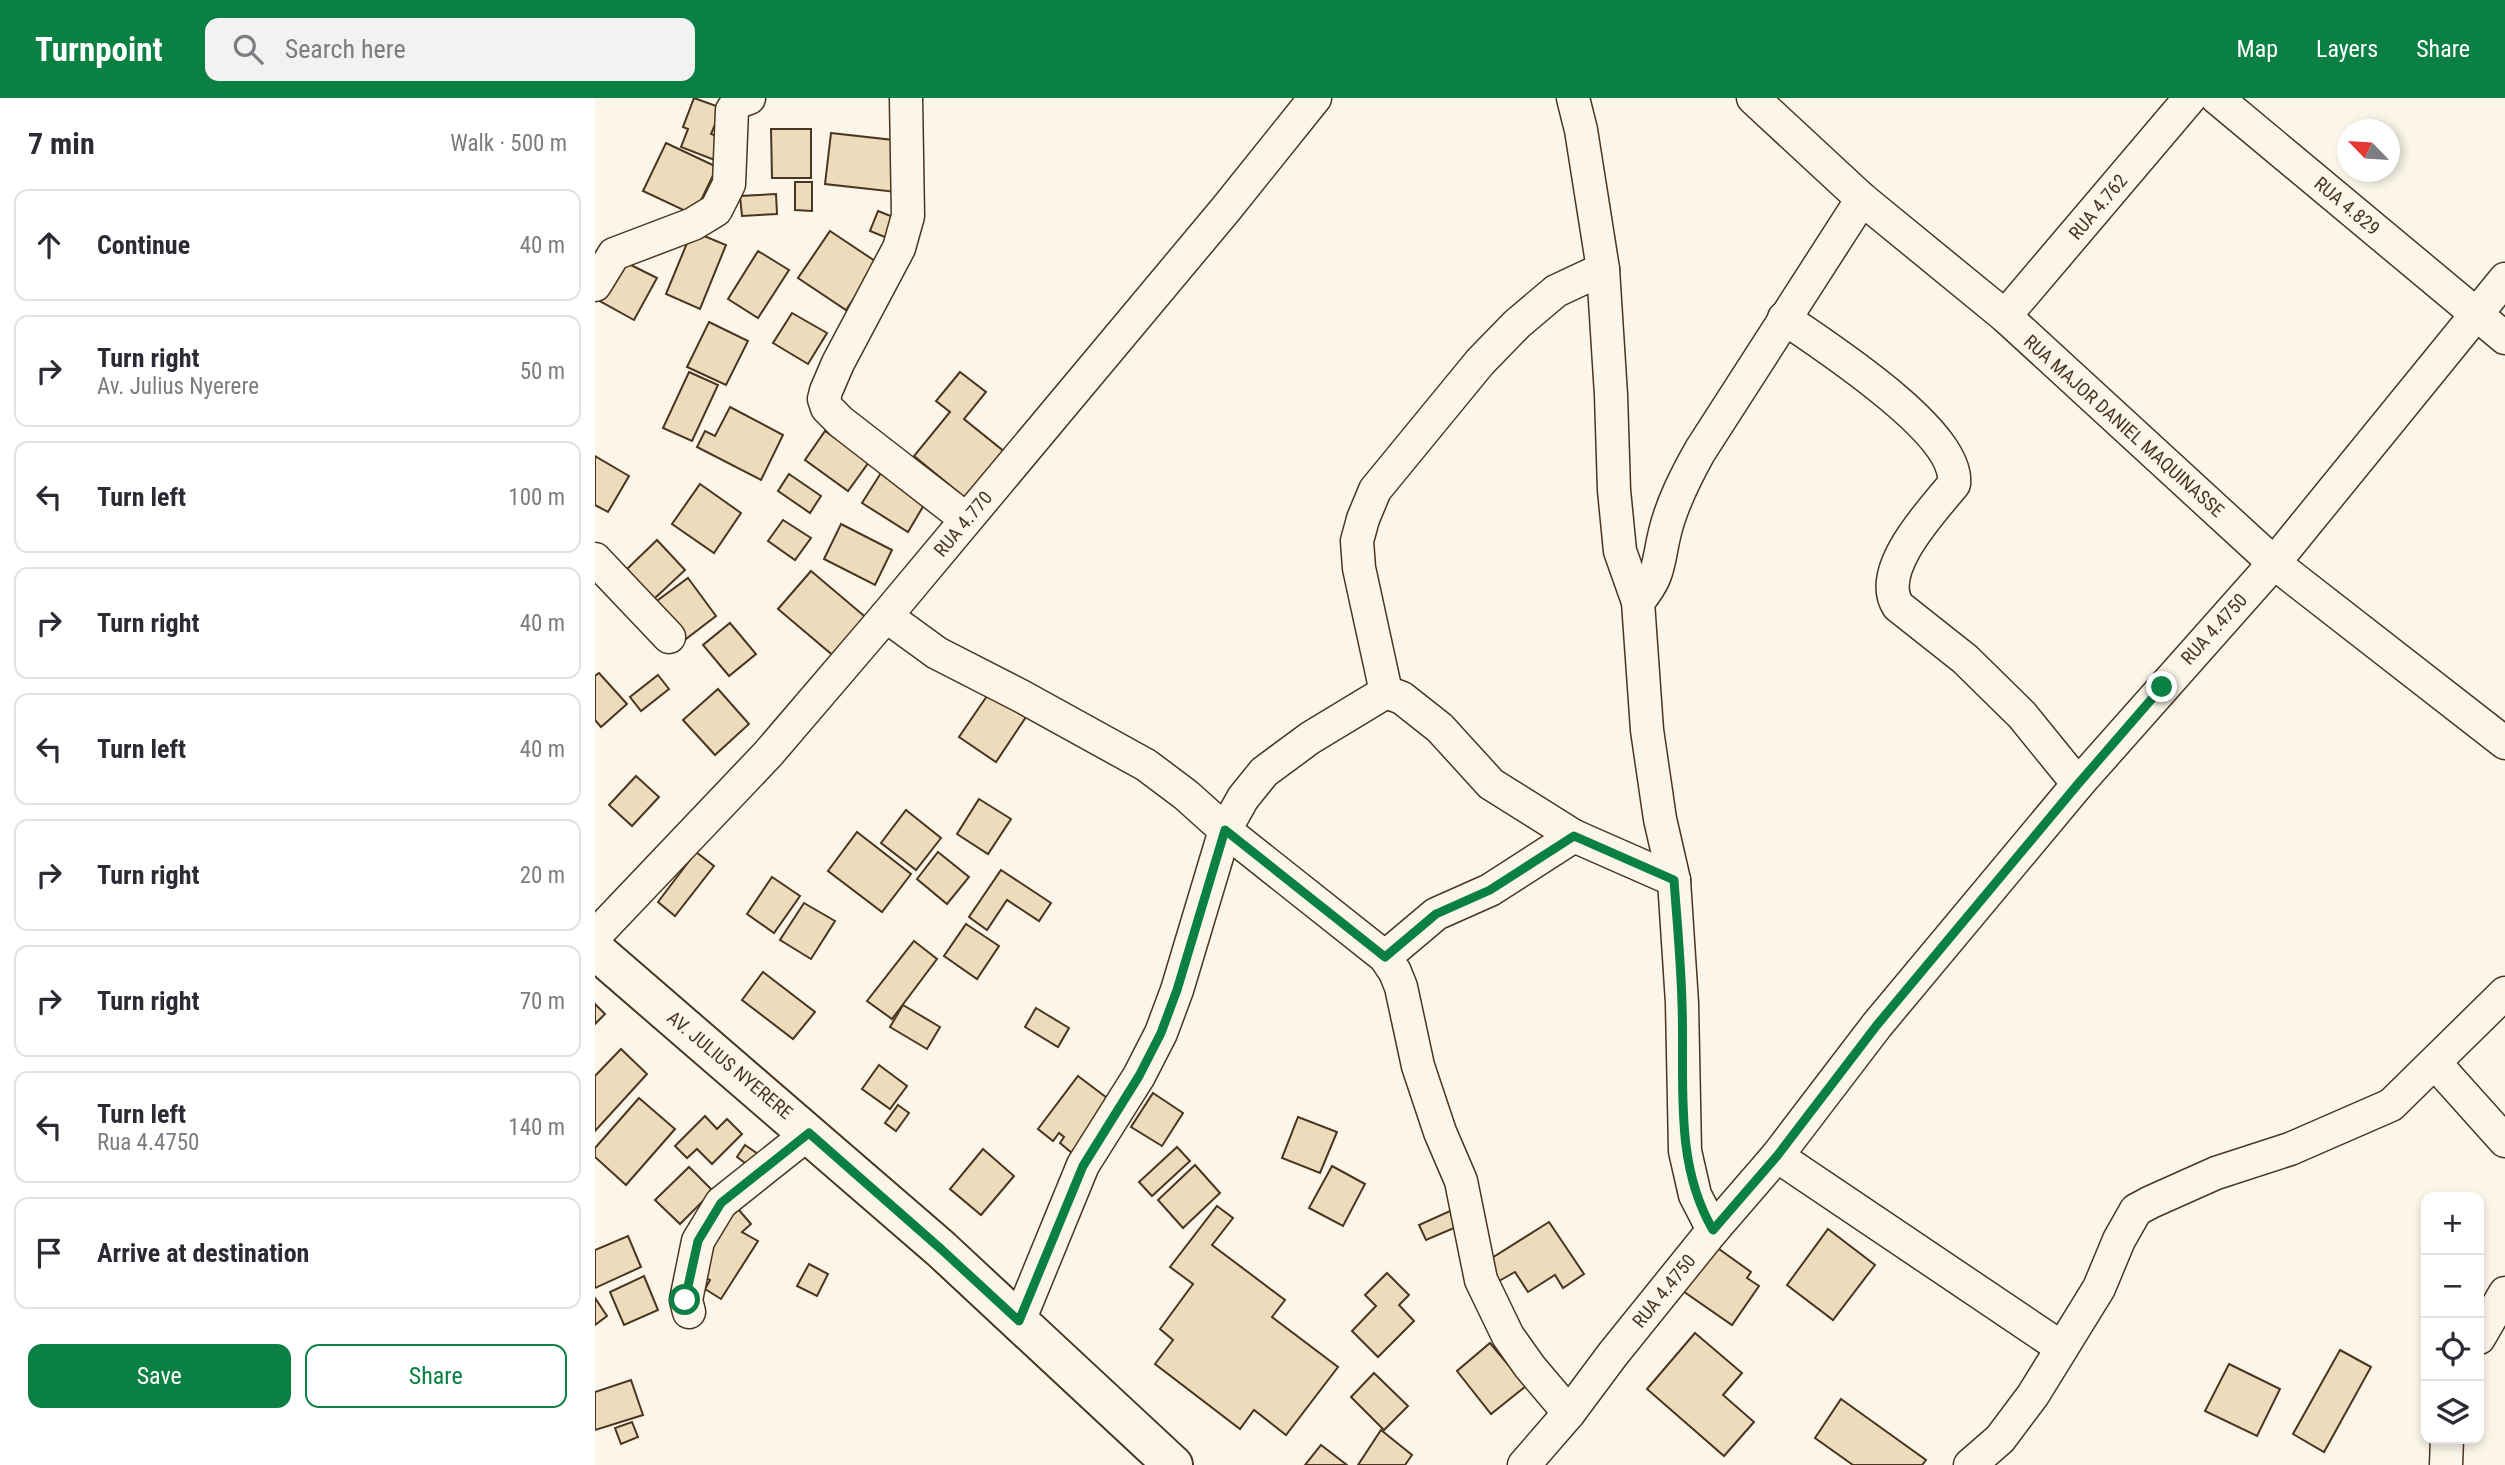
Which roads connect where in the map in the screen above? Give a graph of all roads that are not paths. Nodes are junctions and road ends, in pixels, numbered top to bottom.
1 (749, 98) edge
2 (906, 98) edge
3 (1315, 98) edge
4 (1573, 98) edge
5 (2190, 98) edge
6 (2217, 98) edge
7 (1764, 101) edge
8 (1863, 199) junction
9 (1603, 269) junction
10 (2505, 279) edge
11 (595, 285) edge
12 (2477, 314) junction
13 (2005, 316) junction
14 (1784, 318) junction
15 (2505, 338) edge
16 (967, 519) junction
17 (595, 559) edge
18 (2274, 563) junction
19 (1638, 602) junction
20 (886, 616) junction
21 (669, 637) dead end
22 (1386, 692) junction
23 (2505, 743) edge
24 (2078, 784) junction
25 (1225, 830) junction
26 (1574, 836) junction
27 (1674, 880) junction
28 (595, 936) edge
29 (595, 950) edge
30 (1385, 957) junction
31 (2505, 993) edge
32 (2435, 1063) junction
33 (809, 1133) junction
34 (2505, 1141) edge
35 (1777, 1156) junction
36 (1713, 1230) junction
37 (2505, 1293) edge
38 (689, 1312) dead end
39 (1019, 1321) junction
40 (2484, 1329) edge
41 (2062, 1348) junction
42 (1569, 1413) junction
43 (2447, 1444) edge
44 (1173, 1465) edge
45 (1524, 1465) edge
46 (1970, 1465) edge
47 (2446, 1465) edge

1 - 11 street
2 - 16 street
3 - 16 street, RUA 4.770
4 - 9 street
5 - 13 street, RUA 4.762
6 - 12 street, RUA 4.829
7 - 8 street, RUA MAJOR DANIEL MAQUINASSE
8 - 13 street, RUA MAJOR DANIEL MAQUINASSE
8 - 14 street
9 - 19 street
9 - 22 street
10 - 12 street, RUA 4.4750
12 - 15 street, RUA 4.829
12 - 18 street, RUA 4.4750
13 - 18 street, RUA MAJOR DANIEL MAQUINASSE
14 - 19 street
14 - 24 street
16 - 20 street, RUA 4.770
17 - 21 street
18 - 23 street, RUA MAJOR DANIEL MAQUINASSE
18 - 24 street, RUA 4.4750
19 - 27 street
20 - 25 street
20 - 28 street, RUA 4.770
22 - 25 street
22 - 26 street
24 - 35 street, RUA 4.4750
25 - 30 street
25 - 39 street
26 - 27 street
26 - 30 street
27 - 36 street
29 - 33 main road, AV. JULIUS NYERERE
30 - 42 street
31 - 32 street
32 - 34 street
32 - 41 street
33 - 38 street
33 - 39 main road, AV. JULIUS NYERERE
35 - 36 street, RUA 4.4750
35 - 41 street
36 - 42 street, RUA 4.4750
37 - 40 street
39 - 44 main road, AV. JULIUS NYERERE
41 - 46 street
42 - 45 street, RUA 4.4750
43 - 47 street

